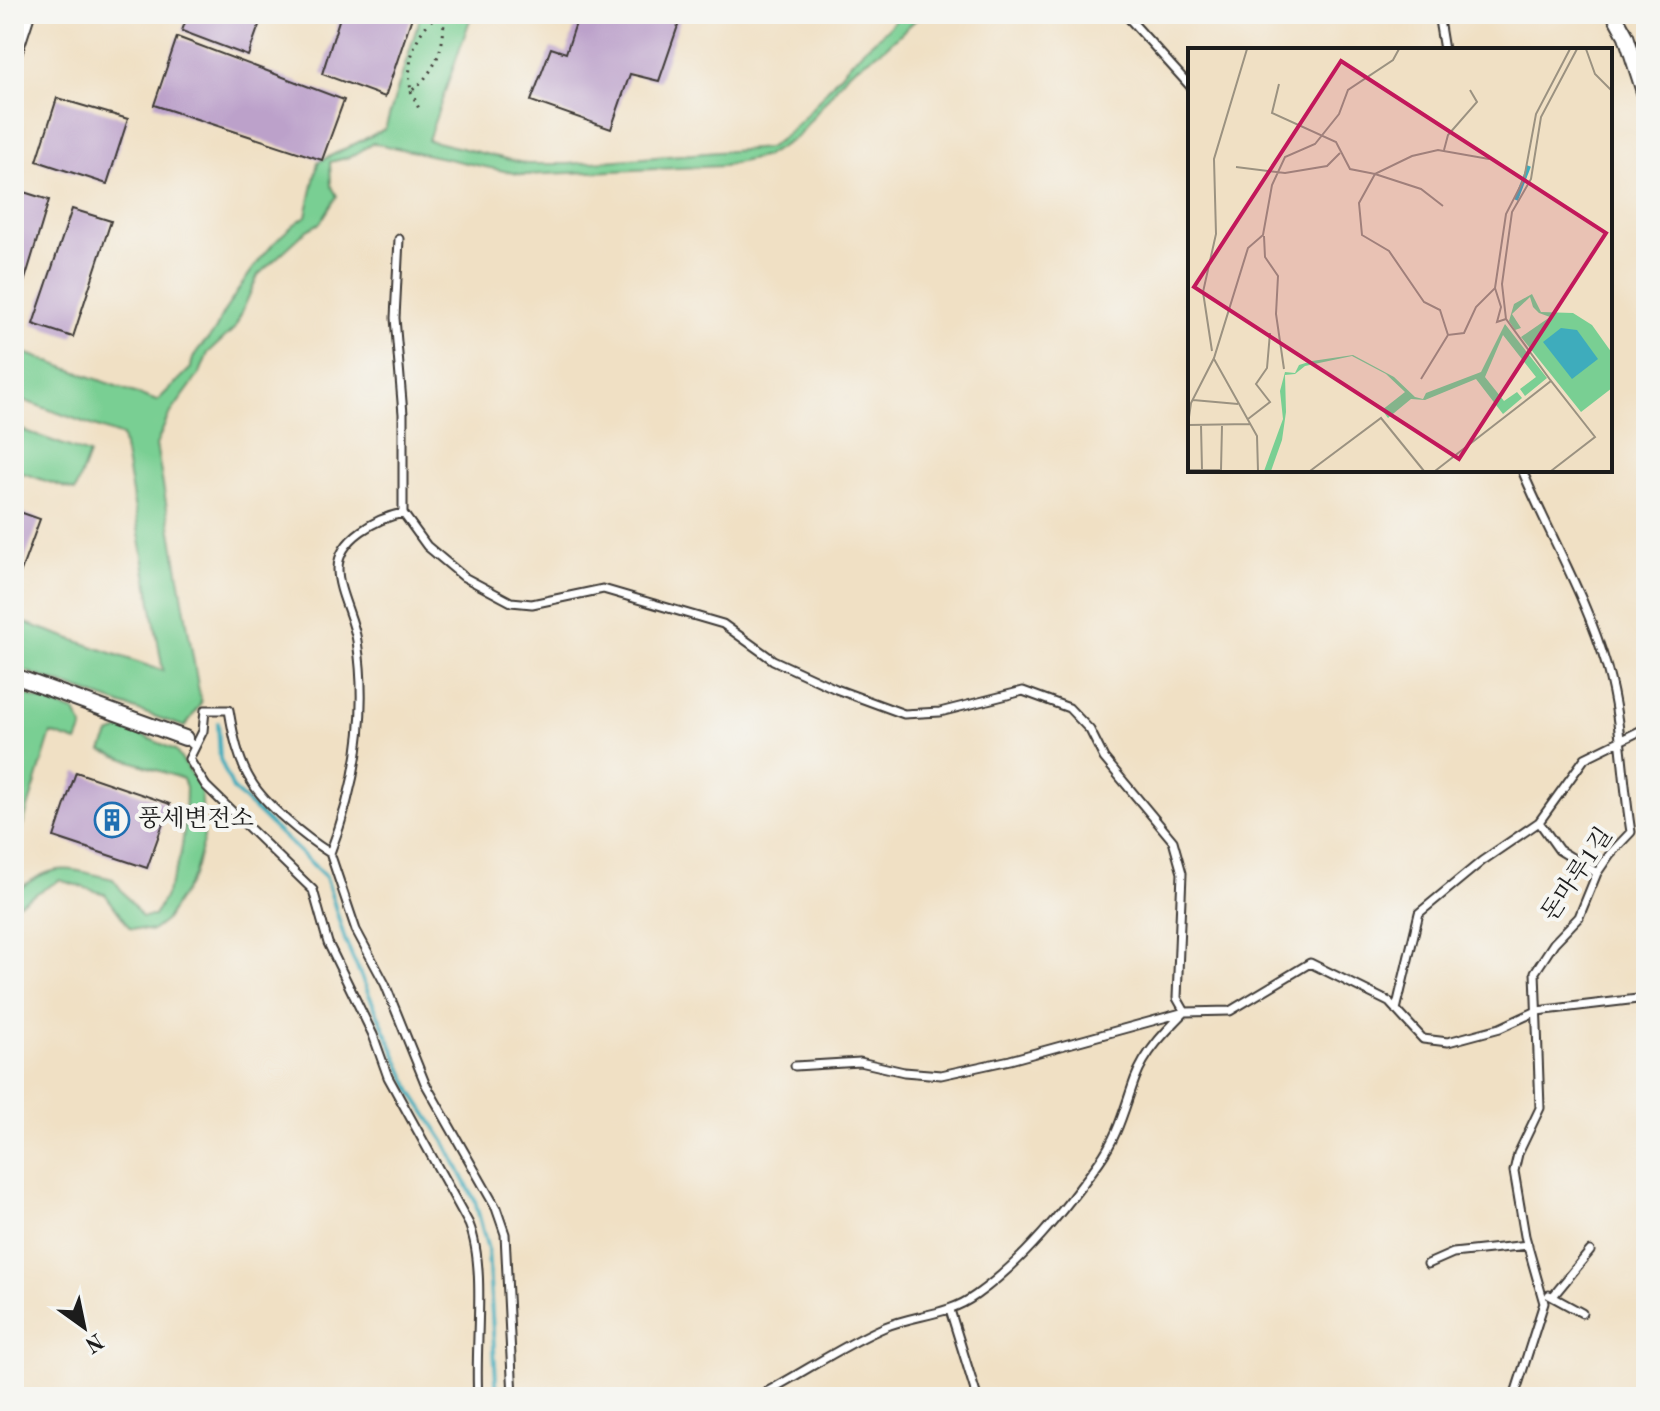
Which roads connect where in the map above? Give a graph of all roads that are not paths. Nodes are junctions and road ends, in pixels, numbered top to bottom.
1 (27, 14) edge
2 (1125, 14) edge
3 (1438, 14) edge
4 (1614, 14) edge
5 (1444, 48) edge
6 (14, 54) edge
7 (1188, 84) edge
8 (1646, 98) edge
9 (399, 239) dead end
10 (1523, 472) edge
11 (403, 513) junction
12 (14, 676) edge
13 (1646, 728) edge
14 (1621, 741) junction
15 (190, 742) junction
16 (1539, 822) junction
17 (330, 853) junction
18 (1597, 873) junction
19 (1646, 998) edge
20 (1396, 1010) junction
21 (1537, 1011) junction
22 (1185, 1012) junction
23 (795, 1066) dead end
24 (1528, 1245) junction
25 (1590, 1251) dead end
26 (1428, 1264) dead end
27 (1554, 1295) junction
28 (1542, 1296) junction
29 (950, 1310) junction
30 (1582, 1313) dead end
31 (478, 1397) edge
32 (513, 1397) edge
33 (757, 1397) edge
34 (977, 1397) edge
35 (1514, 1397) edge

1 - 6 street
2 - 7 lane
3 - 5 lane
4 - 8 street
9 - 11 lane
10 - 14 lane, 돈마루1길
11 - 17 lane
11 - 22 lane
12 - 15 street
13 - 14 lane
14 - 16 lane
14 - 18 lane, 돈마루1길
15 - 17 lane
15 - 31 lane
16 - 18 lane
16 - 20 lane
17 - 32 lane
18 - 21 lane, 돈마루1길
19 - 21 lane
20 - 21 lane
20 - 22 lane
21 - 24 lane, 돈마루1길
22 - 23 lane
22 - 29 lane
24 - 26 lane
24 - 28 lane, 돈마루1길
25 - 27 lane
27 - 28 lane
27 - 30 lane
28 - 35 lane, 돈마루1길
29 - 33 lane
29 - 34 lane

